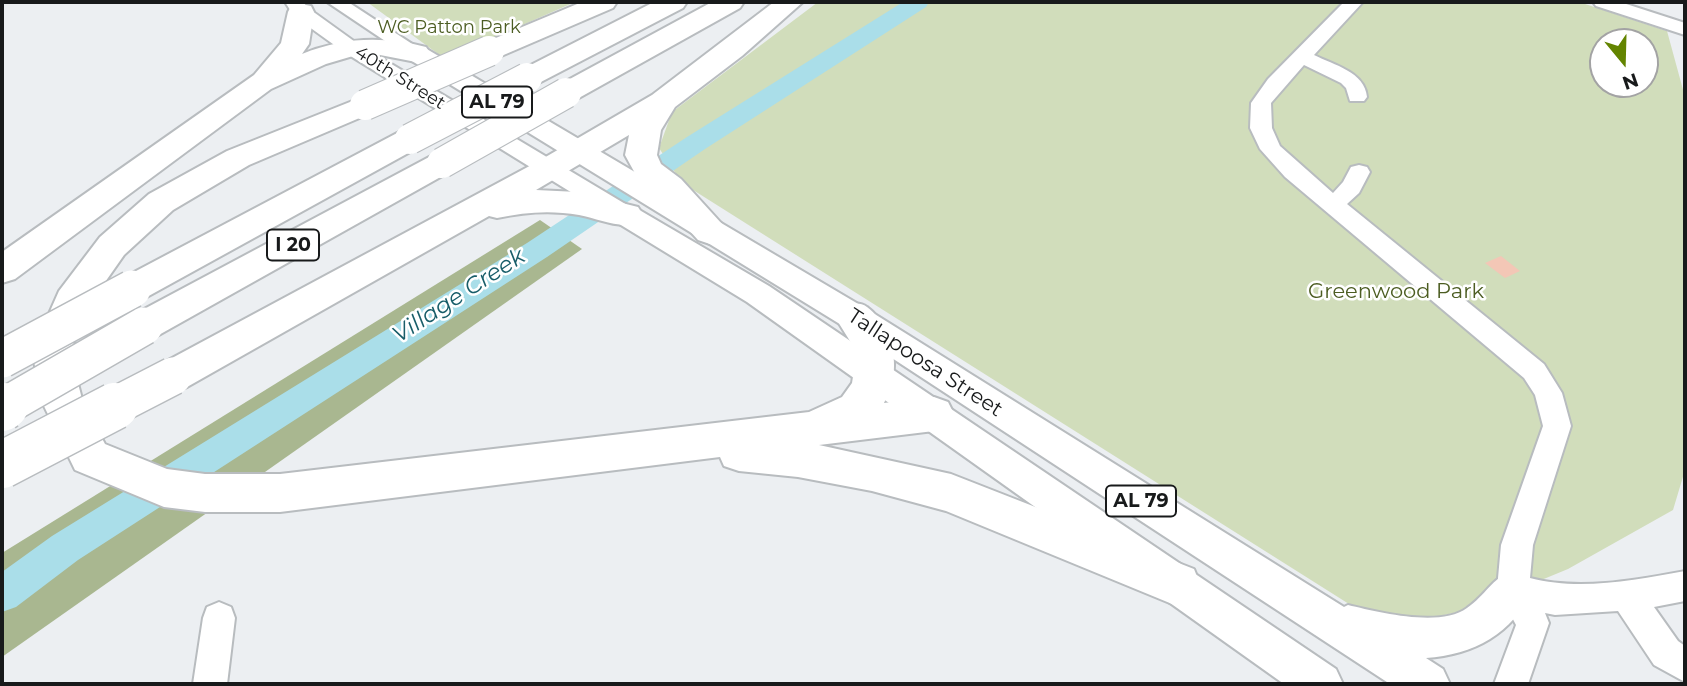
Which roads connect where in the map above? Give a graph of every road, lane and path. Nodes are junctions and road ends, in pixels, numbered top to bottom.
1 (336, 2) edge
2 (604, 2) edge
3 (674, 2) edge
4 (731, 2) edge
5 (790, 2) edge
6 (1354, 2) edge
7 (1602, 2) edge
8 (297, 7) edge
9 (1685, 29) edge
10 (351, 48) junction
11 (416, 53) junction
12 (1301, 56) junction
13 (261, 83) junction
14 (1357, 97) dead end
15 (663, 101) junction
16 (579, 151) junction
17 (629, 164) junction
18 (548, 169) junction
19 (1359, 172) dead end
20 (585, 198) junction
21 (649, 200) junction
22 (1330, 204) junction
23 (710, 232) joint
24 (406, 248) junction
25 (2, 270) edge
26 (854, 317) junction
27 (2, 359) edge
28 (873, 373) junction
29 (2, 408) edge
30 (934, 414) junction
31 (800, 430) junction
32 (660, 446) junction
33 (2, 465) edge
34 (1177, 584) junction
35 (1685, 586) edge
36 (1513, 589) junction
37 (1626, 595) junction
38 (219, 618) dead end
39 (1329, 621) junction
40 (1675, 667) edge
41 (210, 684) edge
42 (1321, 684) edge
43 (1428, 684) edge
44 (1511, 684) edge

1 - 11 street, 40th Street / AL 79
2 - 32 highway, bridge
3 - 27 highway, I 20, bridge
4 - 29 highway, I 20, bridge
5 - 15 highway
6 - 12 street
7 - 9 street
8 - 10 street, 40th Street / AL 79
8 - 13 highway
10 - 11 highway
10 - 13 highway
10 - 18 street, 40th Street / AL 79
11 - 16 main road, AL 79
12 - 14 street
12 - 22 street
13 - 25 highway
15 - 16 highway
15 - 17 highway
16 - 17 main road, AL 79
16 - 18 highway
17 - 21 highway
18 - 20 street, AL 79
18 - 24 highway
19 - 22 street
20 - 21 highway
20 - 24 highway
21 - 23 highway
21 - 28 main road, Tallapoosa Street / AL 79
22 - 36 street
23 - 26 main road, Tallapoosa Street / AL 79
24 - 33 highway, bridge
26 - 28 highway
26 - 39 main road, Tallapoosa Street / AL 79
28 - 30 main road, Tallapoosa Street / AL 79
28 - 31 highway
30 - 31 highway
30 - 34 main road, Tallapoosa Street / AL 79
31 - 32 highway
32 - 34 highway
34 - 42 main road, Tallapoosa Street / AL 79
35 - 37 street
36 - 37 street
36 - 39 main road
36 - 44 street
37 - 40 street
38 - 41 street
39 - 43 main road, Tallapoosa Street / AL 79

